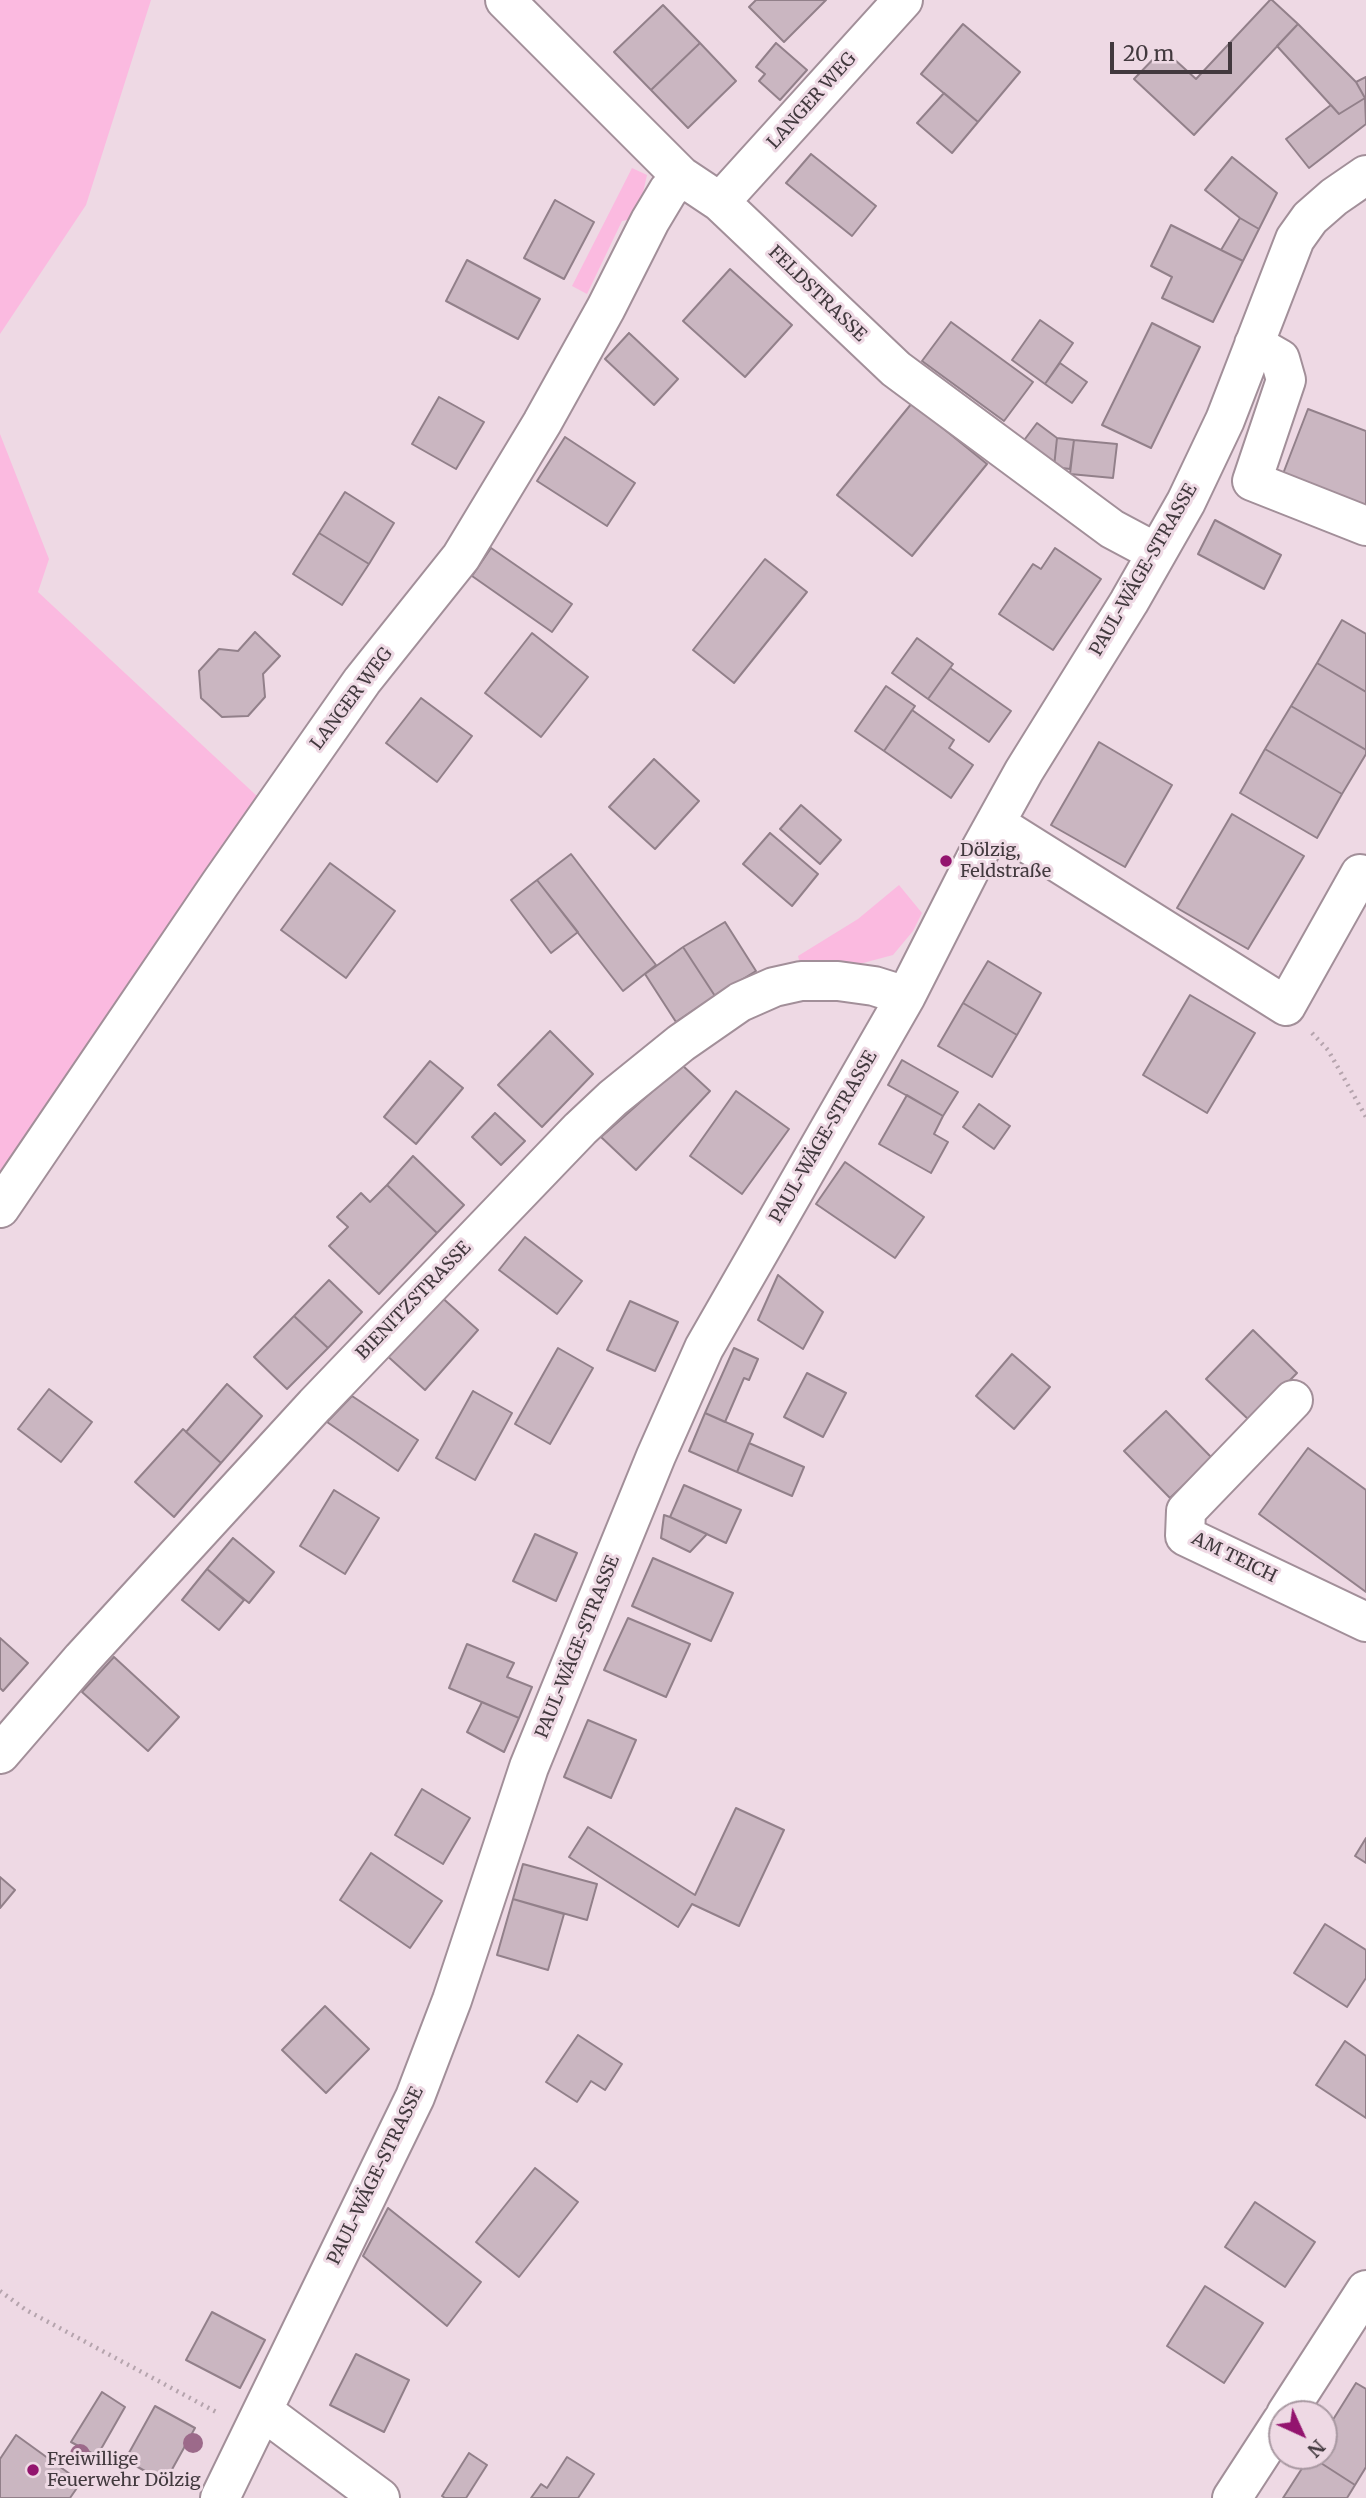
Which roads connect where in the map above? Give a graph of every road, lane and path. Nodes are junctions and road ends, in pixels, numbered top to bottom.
1 (505, 0) edge
2 (903, 0) edge
3 (1366, 175) edge
4 (681, 176) junction
5 (720, 202) junction
6 (1254, 344) junction
7 (1203, 464) junction
8 (1252, 481) junction
9 (1366, 526) edge
10 (1157, 553) junction
11 (995, 824) junction
12 (1360, 874) dead end
13 (906, 996) junction
14 (1286, 1006) junction
15 (1366, 1117) edge
16 (0, 1208) edge
17 (1293, 1400) dead end
18 (1366, 1622) edge
19 (0, 1754) edge
20 (1366, 2290) edge
21 (0, 2291) edge
22 (1295, 2400) edge
23 (258, 2421) junction
24 (1268, 2443) edge
25 (220, 2498) edge
26 (380, 2498) edge
27 (1232, 2498) edge

1 - 4 street, FELDSTRASSE
2 - 5 street, LANGER WEG
3 - 6 street, PAUL-WÄGE-STRASSE
4 - 5 street, FELDSTRASSE
4 - 16 street, LANGER WEG
5 - 10 street, FELDSTRASSE
6 - 7 street, PAUL-WÄGE-STRASSE
6 - 8 street
7 - 8 street
7 - 10 street, PAUL-WÄGE-STRASSE
8 - 9 street
10 - 11 street, PAUL-WÄGE-STRASSE
11 - 13 street, PAUL-WÄGE-STRASSE
11 - 14 street
12 - 14 street
13 - 19 street, BIENITZSTRASSE
13 - 23 street, PAUL-WÄGE-STRASSE
14 - 15 path
17 - 18 street, AM TEICH
20 - 22 street
21 - 23 path
23 - 25 street, PAUL-WÄGE-STRASSE
23 - 26 street
24 - 27 street

